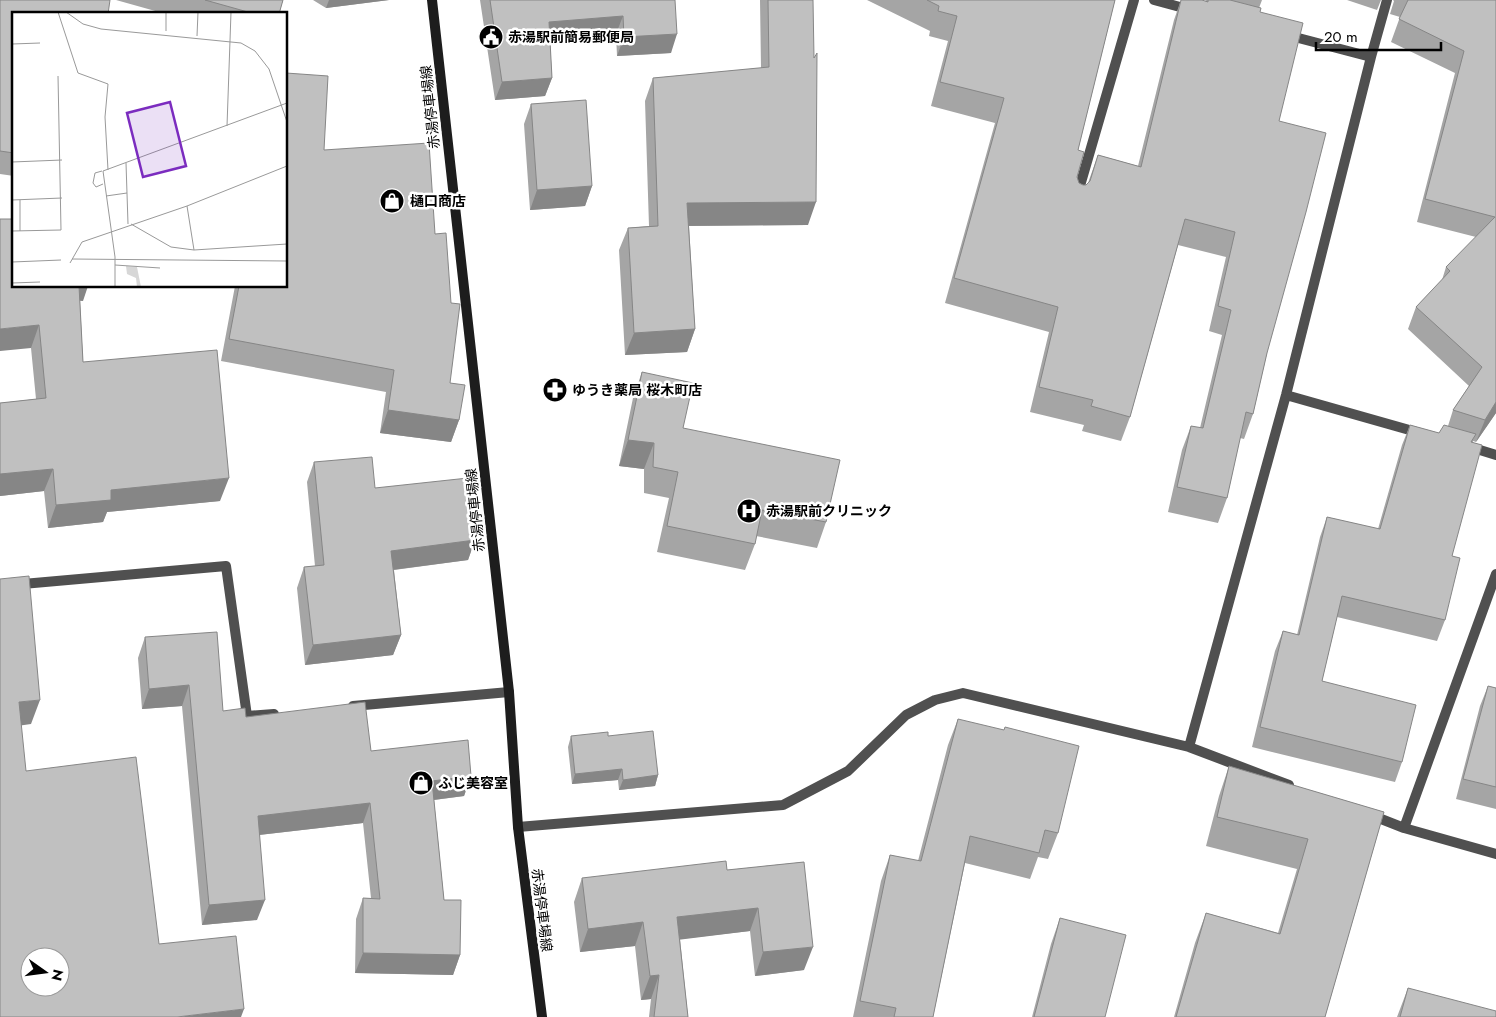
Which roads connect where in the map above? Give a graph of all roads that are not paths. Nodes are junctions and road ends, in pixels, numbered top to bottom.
1 (432, 0) edge
2 (1134, 0) edge
3 (1154, 0) edge
4 (1387, 0) edge
5 (1201, 12) edge
6 (1277, 32) edge
7 (1371, 57) junction
8 (1075, 203) edge
9 (1286, 395) junction
10 (1429, 436) edge
11 (1458, 444) edge
12 (1496, 455) edge
13 (1496, 574) edge
14 (0, 586) edge
15 (509, 692) junction
16 (344, 707) edge
17 (286, 713) edge
18 (1189, 747) junction
19 (1296, 788) edge
20 (1359, 811) edge
21 (518, 827) junction
22 (1404, 828) junction
23 (1496, 854) edge
24 (542, 1017) edge

1 - 15 main road, 赤湯停車場線
2 - 8 lane
3 - 5 lane
4 - 7 lane
6 - 7 lane
7 - 9 lane
9 - 10 lane
9 - 18 lane
11 - 12 lane
13 - 22 lane
14 - 17 lane
15 - 16 lane
15 - 21 main road, 赤湯停車場線
18 - 19 lane
18 - 21 lane
20 - 22 lane
21 - 24 main road, 赤湯停車場線
22 - 23 lane

